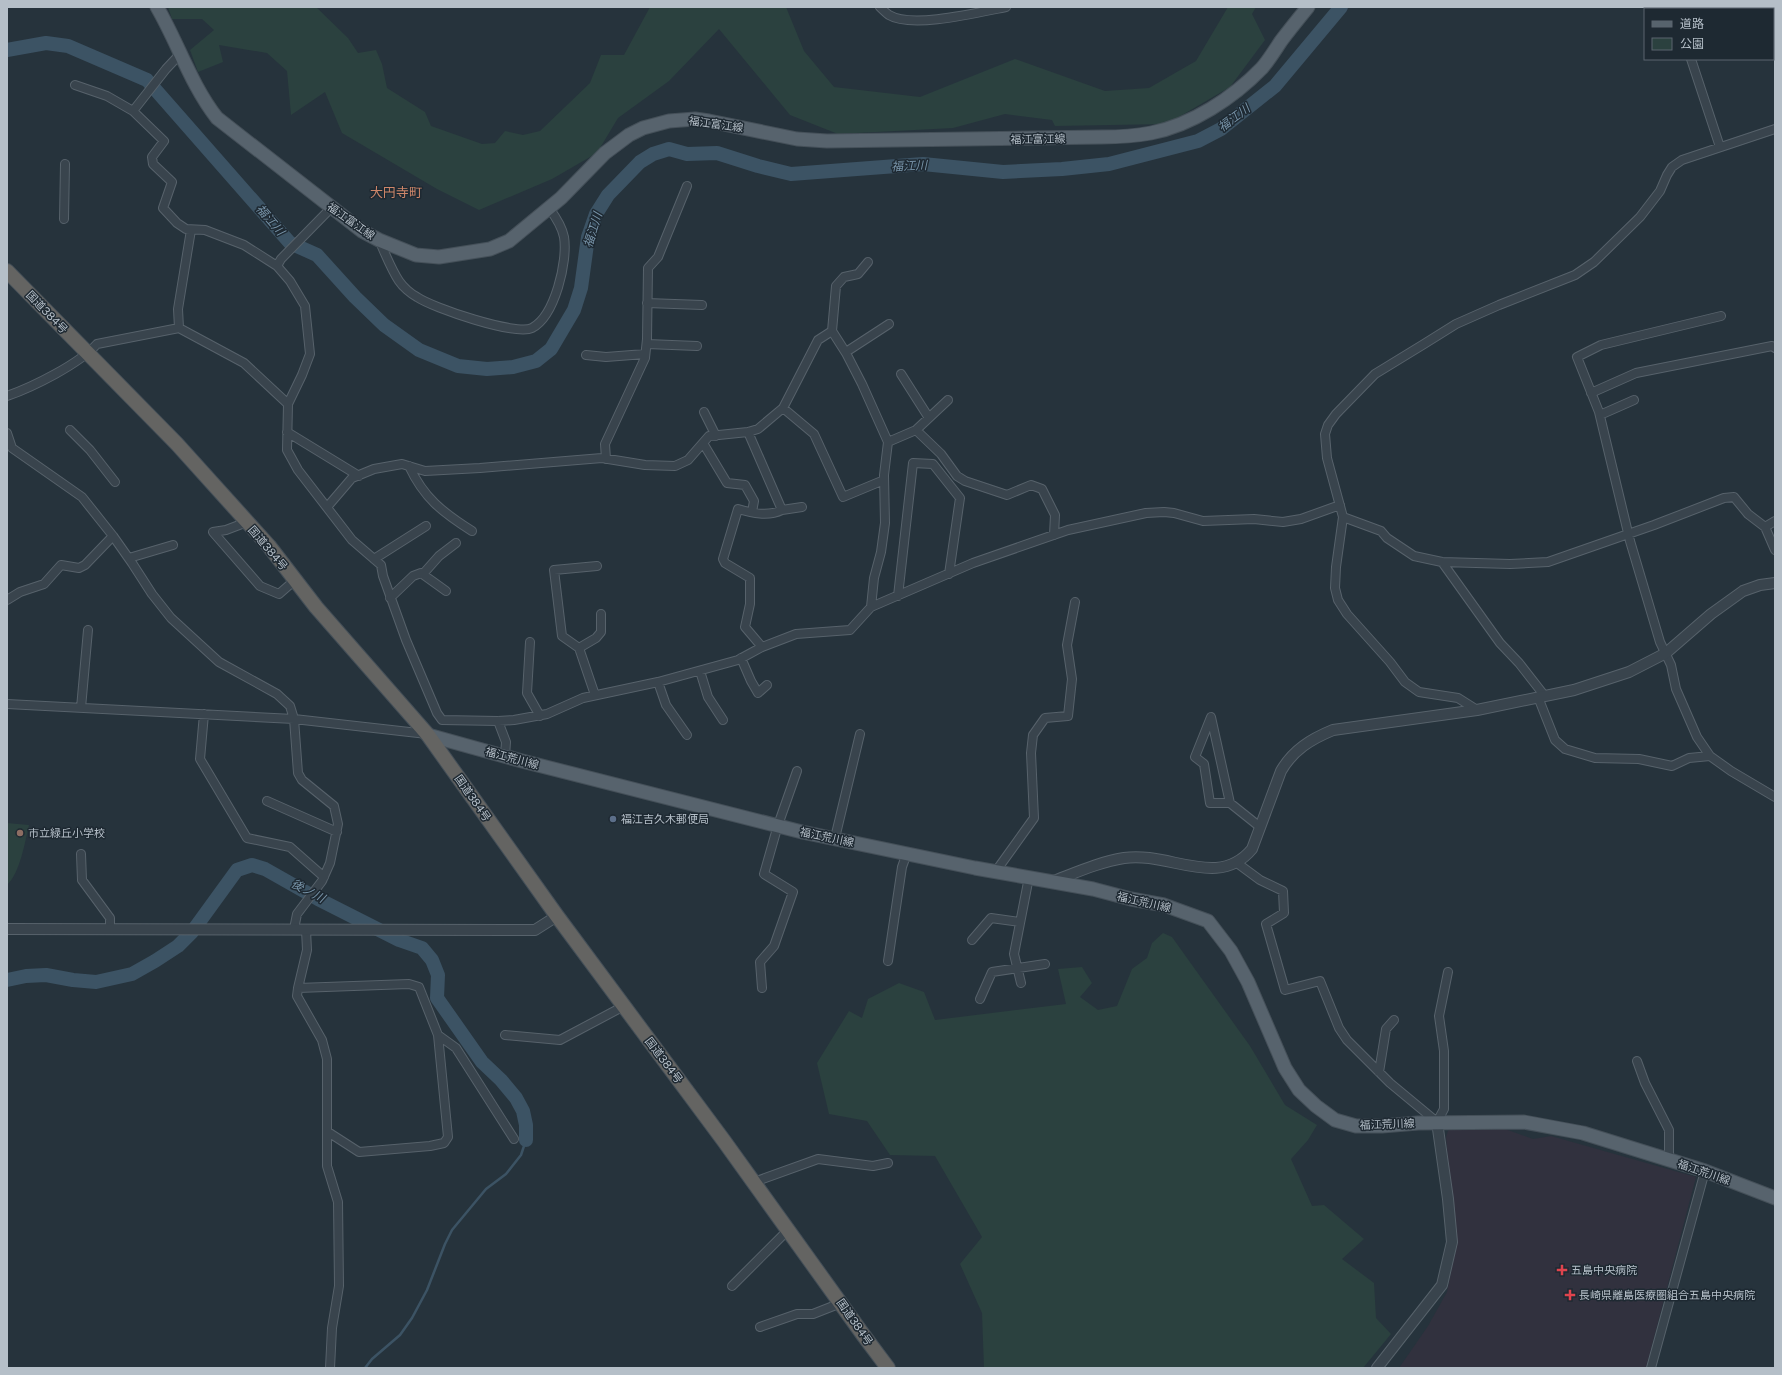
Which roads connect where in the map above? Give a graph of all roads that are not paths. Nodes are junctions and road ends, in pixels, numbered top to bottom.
1 (157, 7) edge
2 (880, 7) edge
3 (1006, 7) edge
4 (1308, 7) edge
5 (181, 54) junction
6 (1691, 60) edge
7 (75, 85) dead end
8 (133, 111) junction
9 (1775, 129) edge
10 (1720, 147) junction
11 (65, 164) dead end
12 (687, 186) dead end
13 (332, 207) junction
14 (549, 208) junction
15 (64, 219) dead end
16 (190, 230) junction
17 (379, 240) junction
18 (868, 262) dead end
19 (279, 263) junction
20 (7, 271) edge
21 (647, 304) junction
22 (702, 305) dead end
23 (1721, 316) dead end
24 (889, 324) dead end
25 (179, 328) junction
26 (832, 331) junction
27 (647, 344) junction
28 (697, 346) dead end
29 (1775, 348) edge
30 (846, 352) junction
31 (88, 354) junction
32 (645, 354) junction
33 (586, 355) dead end
34 (901, 374) dead end
35 (1592, 393) junction
36 (7, 396) edge
37 (948, 400) dead end
38 (1634, 400) dead end
39 (288, 404) junction
40 (784, 408) junction
41 (704, 412) dead end
42 (1600, 415) junction
43 (929, 418) junction
44 (70, 430) dead end
45 (916, 430) junction
46 (286, 432) junction
47 (748, 432) junction
48 (7, 433) edge
49 (716, 436) junction
50 (888, 442) junction
51 (703, 443) junction
52 (606, 459) junction
53 (409, 466) junction
54 (359, 476) junction
55 (884, 480) junction
56 (115, 482) dead end
57 (1340, 505) junction
58 (328, 506) junction
59 (802, 507) dead end
60 (782, 510) junction
61 (752, 512) junction
62 (1343, 517) junction
63 (1775, 521) edge
64 (247, 522) junction
65 (426, 526) dead end
66 (1765, 527) junction
67 (472, 530) dead end
68 (1629, 534) junction
69 (1054, 535) junction
70 (113, 536) junction
71 (456, 543) dead end
72 (173, 545) dead end
73 (1775, 550) edge
74 (129, 558) junction
75 (374, 559) junction
76 (1442, 562) junction
77 (597, 566) dead end
78 (423, 574) junction
79 (949, 574) junction
80 (295, 580) junction
81 (1775, 583) edge
82 (446, 591) dead end
83 (898, 596) junction
84 (390, 598) junction
85 (7, 600) edge
86 (1075, 602) dead end
87 (871, 607) junction
88 (601, 614) dead end
89 (88, 630) dead end
90 (530, 642) dead end
91 (762, 647) junction
92 (579, 648) junction
93 (1666, 653) junction
94 (741, 658) junction
95 (700, 670) junction
96 (658, 682) junction
97 (768, 685) dead end
98 (595, 695) junction
99 (1541, 696) junction
100 (7, 704) edge
101 (81, 708) junction
102 (1477, 710) junction
103 (204, 714) junction
104 (540, 716) junction
105 (294, 719) junction
106 (723, 720) dead end
107 (498, 721) junction
108 (860, 734) dead end
109 (428, 735) junction
110 (687, 735) dead end
111 (505, 756) junction
112 (1710, 756) junction
113 (797, 770) dead end
114 (1775, 796) edge
115 (266, 801) dead end
116 (1230, 803) junction
117 (778, 825) junction
118 (1260, 826) junction
119 (337, 832) junction
120 (835, 838) junction
121 (907, 853) junction
122 (81, 854) dead end
123 (1237, 863) junction
124 (996, 871) junction
125 (324, 877) junction
126 (1029, 878) junction
127 (1051, 882) junction
128 (557, 916) junction
129 (1020, 922) junction
130 (7, 929) edge
131 (110, 929) junction
132 (294, 930) junction
133 (306, 930) junction
134 (972, 940) dead end
135 (888, 961) dead end
136 (1045, 964) dead end
137 (1017, 968) junction
138 (1448, 972) dead end
139 (1021, 983) dead end
140 (298, 988) junction
141 (762, 988) dead end
142 (980, 999) dead end
143 (624, 1006) junction
144 (1394, 1020) dead end
145 (438, 1035) junction
146 (506, 1036) dead end
147 (1637, 1061) dead end
148 (1379, 1072) junction
149 (1437, 1122) junction
150 (328, 1132) junction
151 (514, 1140) dead end
152 (1669, 1160) junction
153 (888, 1163) dead end
154 (1705, 1171) junction
155 (754, 1182) junction
156 (1775, 1198) edge
157 (788, 1230) junction
158 (732, 1286) dead end
159 (841, 1303) junction
160 (760, 1327) dead end
161 (330, 1368) edge
162 (888, 1368) edge
163 (1377, 1368) edge
164 (1651, 1368) edge

1 - 5 main road, 福江富江線
2 - 3 street
4 - 14 main road, 福江富江線
5 - 8 street
5 - 13 main road, 福江富江線
6 - 10 street
7 - 8 street
8 - 16 street
9 - 10 street
10 - 57 street
11 - 15 street
12 - 21 street
13 - 17 main road, 福江富江線
13 - 19 street
14 - 17 main road, 福江富江線
14 - 17 street
16 - 19 street
16 - 25 street
18 - 26 street
19 - 39 street
20 - 31 highway, 国道384号
21 - 22 street
21 - 27 street
23 - 35 street
24 - 30 street
25 - 31 street
25 - 39 street
26 - 30 street
26 - 40 street
27 - 28 street
27 - 32 street
29 - 35 street
30 - 50 street
31 - 36 street
31 - 64 highway, 国道384号
32 - 33 street
32 - 52 street
34 - 43 street
35 - 42 street
37 - 43 street
38 - 42 street
39 - 46 street
40 - 47 street
40 - 55 street
41 - 49 street
42 - 68 street
43 - 45 street
44 - 56 street
45 - 50 street
45 - 69 street
46 - 54 street
46 - 58 street
47 - 49 street
47 - 60 street
48 - 70 street
49 - 51 street
50 - 55 street
51 - 52 street
51 - 61 street
52 - 53 street
53 - 54 street
53 - 67 street
54 - 58 street
55 - 87 street
57 - 62 street
57 - 69 street
58 - 75 street
59 - 60 street
60 - 61 street
61 - 91 street
62 - 76 street
62 - 102 street
63 - 66 street
64 - 80 highway, 国道384号
64 - 80 street
65 - 75 street
66 - 68 street
66 - 73 street
68 - 76 street
68 - 93 street
69 - 79 street
70 - 74 street
70 - 85 street
71 - 78 street
72 - 74 street
74 - 105 street
75 - 84 street
76 - 99 street
77 - 92 street
78 - 82 street
78 - 84 street
79 - 83 street
79 - 83 street
80 - 109 highway, 国道384号
81 - 93 street
83 - 87 street
84 - 107 street
86 - 124 street
87 - 91 street
88 - 92 street
89 - 101 street
90 - 104 street
91 - 94 street
92 - 98 street
93 - 99 street
93 - 112 street
94 - 95 street
94 - 97 street
95 - 96 street
95 - 106 street
96 - 98 street
96 - 110 street
98 - 104 street
99 - 102 street
99 - 112 street
100 - 101 street
101 - 103 street
102 - 118 street
103 - 105 street
103 - 125 street
104 - 107 street
105 - 109 street
105 - 119 street
107 - 111 street
108 - 120 street
109 - 111 main road, 福江荒川線
109 - 128 highway, 国道384号
111 - 117 main road, 福江荒川線
112 - 114 street
113 - 117 street
115 - 119 street
116 - 116 street
116 - 118 street
117 - 120 main road, 福江荒川線
117 - 141 street
118 - 123 street
119 - 125 street
120 - 121 main road, 福江荒川線
121 - 124 main road, 福江荒川線
121 - 135 street
122 - 131 street
123 - 127 street
123 - 148 street
124 - 126 main road, 福江荒川線
125 - 132 street
126 - 127 main road, 福江荒川線
126 - 129 street
127 - 149 main road, 福江荒川線
128 - 133 street
128 - 143 highway, 国道384号
129 - 134 street
129 - 137 street
130 - 131 street
131 - 132 street
132 - 133 street
133 - 140 street
136 - 137 street
137 - 139 street
137 - 142 street
138 - 149 street
140 - 145 street
140 - 150 street
143 - 146 street
143 - 155 highway, 国道384号
144 - 148 street
145 - 150 street
145 - 151 street
147 - 152 street
148 - 149 street
149 - 152 main road, 福江荒川線
149 - 163 street
150 - 161 street
152 - 154 main road, 福江荒川線
153 - 155 street
154 - 156 main road, 福江荒川線
154 - 164 street
155 - 157 highway, 国道384号
157 - 158 street
157 - 159 highway, 国道384号
159 - 160 street
159 - 162 highway, 国道384号

